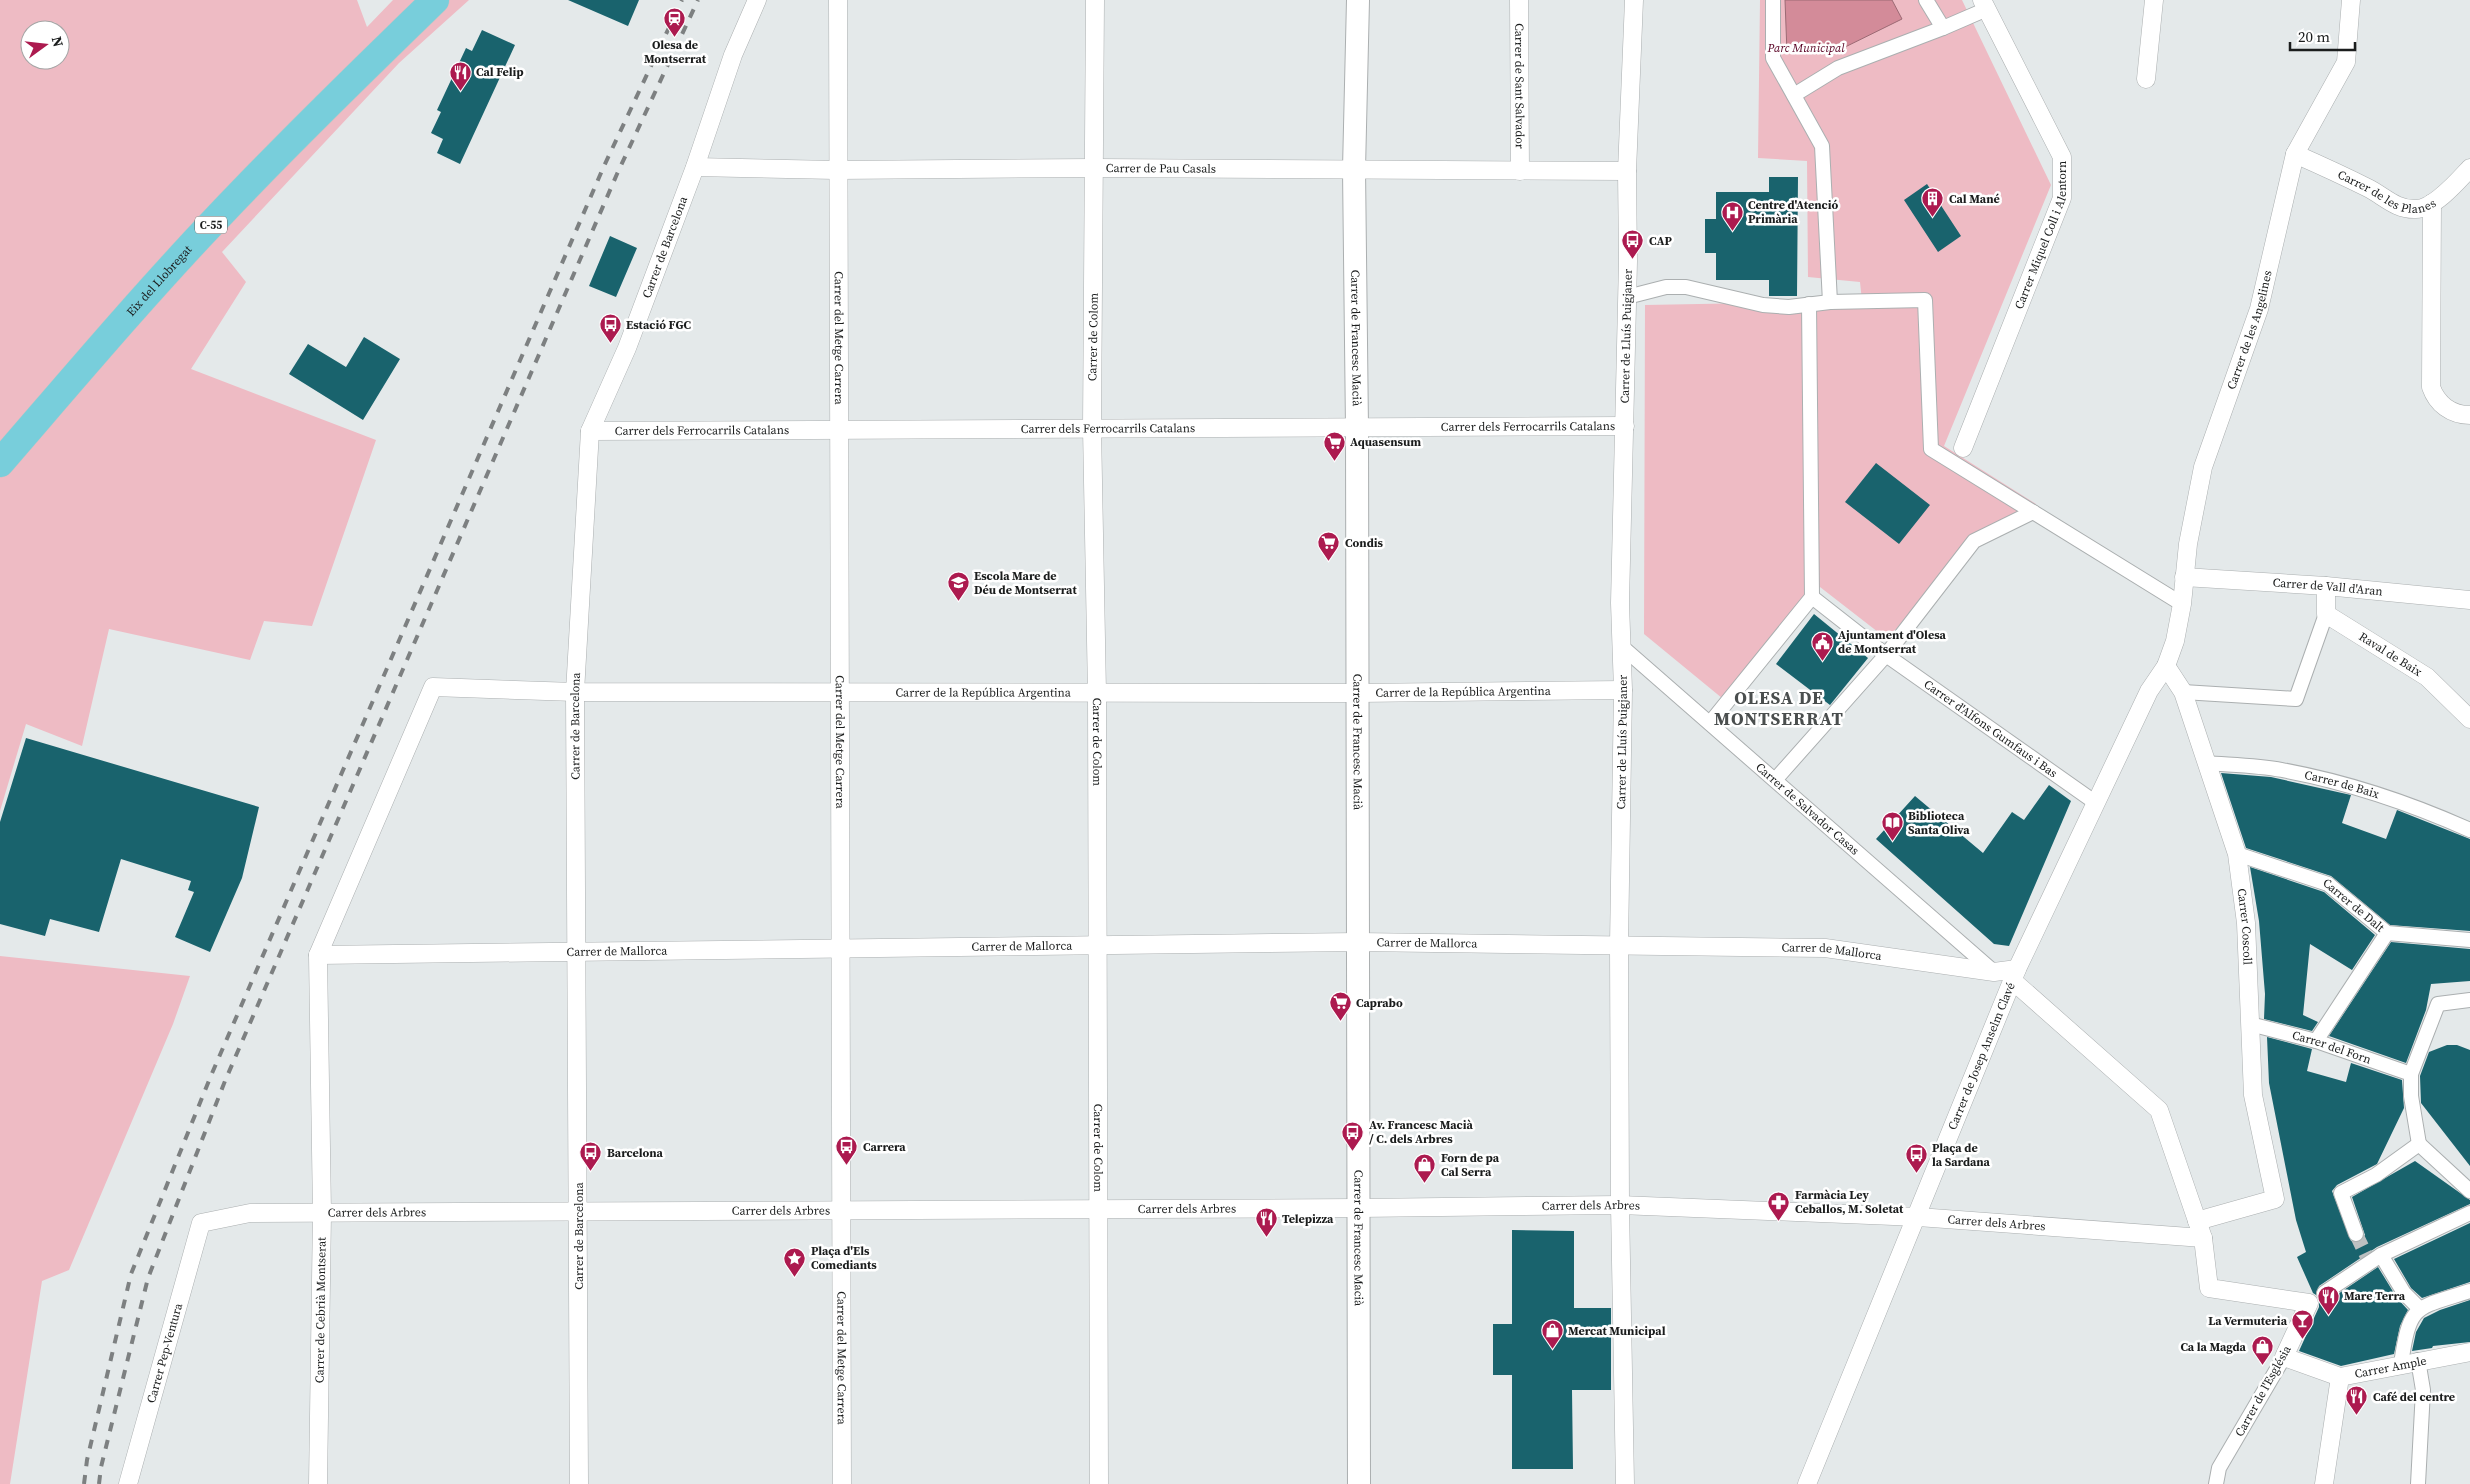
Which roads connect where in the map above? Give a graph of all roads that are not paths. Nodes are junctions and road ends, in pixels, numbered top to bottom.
1 (435, 0) edge
2 (758, 0) edge
3 (838, 0) edge
4 (1095, 0) edge
5 (1358, 0) edge
6 (1519, 0) edge
7 (1634, 0) edge
8 (1761, 0) edge
9 (1926, 0) edge
10 (2154, 0) edge
11 (2351, 0) edge
12 (1984, 4) edge
13 (1773, 5) edge
14 (1943, 28) junction
15 (2146, 79) dead end
16 (1794, 95) junction
17 (2295, 154) junction
18 (695, 167) junction
19 (1094, 168) junction
20 (2470, 168) edge
21 (1354, 169) junction
22 (836, 170) junction
23 (1520, 171) junction
24 (1627, 171) junction
25 (2432, 203) junction
26 (1627, 297) junction
27 (1830, 302) junction
28 (1809, 304) junction
29 (2470, 414) edge
30 (1625, 426) junction
31 (1092, 428) junction
32 (1357, 428) junction
33 (839, 430) junction
34 (590, 431) junction
35 (1962, 448) dead end
36 (0, 462) edge
37 (2033, 512) junction
38 (2184, 577) junction
39 (2326, 586) junction
40 (1812, 597) junction
41 (2470, 600) edge
42 (2182, 604) junction
43 (2326, 614) junction
44 (1620, 644) junction
45 (1886, 655) junction
46 (2166, 666) junction
47 (1623, 690) junction
48 (840, 691) junction
49 (575, 692) junction
50 (1358, 692) junction
51 (2183, 692) junction
52 (1097, 693) junction
53 (2470, 719) edge
54 (1710, 722) junction
55 (2206, 763) junction
56 (1775, 780) junction
57 (2096, 803) junction
58 (2470, 830) edge
59 (2237, 854) junction
60 (2387, 933) junction
61 (2470, 940) edge
62 (1358, 942) junction
63 (1097, 945) junction
64 (1619, 945) junction
65 (840, 948) junction
66 (578, 952) junction
67 (318, 956) junction
68 (1994, 972) junction
69 (2015, 975) junction
70 (2470, 1000) edge
71 (2250, 1024) junction
72 (2316, 1041) junction
73 (2411, 1074) junction
74 (2419, 1144) junction
75 (2470, 1191) edge
76 (1620, 1204) junction
77 (1359, 1208) junction
78 (1098, 1209) junction
79 (841, 1210) junction
80 (322, 1212) junction
81 (578, 1212) junction
82 (2470, 1213) edge
83 (1918, 1217) junction
84 (2197, 1221) junction
85 (201, 1222) joint
86 (2356, 1234) tunnel mouth
87 (2203, 1238) junction
88 (2373, 1258) junction
89 (2470, 1291) edge
90 (2316, 1299) junction
91 (2419, 1308) junction
92 (2470, 1352) edge
93 (2284, 1357) junction
94 (2409, 1362) junction
95 (2340, 1377) junction
96 (128, 1484) edge
97 (318, 1484) edge
98 (579, 1484) edge
99 (842, 1484) edge
100 (1099, 1484) edge
101 (1359, 1484) edge
102 (1625, 1484) edge
103 (1807, 1484) edge
104 (2216, 1484) edge
105 (2324, 1484) edge
106 (2418, 1484) edge

1 - 36 highway, Eix del Llobregat / C-55
2 - 18 street, Carrer de Barcelona
3 - 22 street, Carrer del Metge Carrera
4 - 19 street, Carrer de Colom
5 - 21 street, Carrer de Francesc Macià
6 - 23 street, Carrer de Sant Salvador
7 - 24 street, Carrer de Lluís Puigjaner
8 - 13 street
9 - 14 street
10 - 15 street
11 - 17 street, Carrer de les Angelines
12 - 14 street
12 - 35 street, Carrer Miquel Coll i Alentorn
13 - 16 street
14 - 16 street
16 - 27 street
17 - 25 street, Carrer de les Planes
17 - 38 street, Carrer de les Angelines
18 - 22 street, Carrer de Pau Casals
18 - 34 street, Carrer de Barcelona
19 - 21 street, Carrer de Pau Casals
19 - 22 street, Carrer de Pau Casals
19 - 31 street, Carrer de Colom
20 - 25 street, Carrer de les Planes
21 - 23 street, Carrer de Pau Casals
21 - 32 street, Carrer de Francesc Macià
22 - 33 street, Carrer del Metge Carrera
23 - 24 street, Carrer de Pau Casals
24 - 26 street, Carrer de Lluís Puigjaner
25 - 29 street
26 - 28 street
26 - 30 street, Carrer de Lluís Puigjaner
27 - 28 street
27 - 37 street
28 - 40 street
30 - 32 street, Carrer dels Ferrocarrils Catalans
30 - 44 street, Carrer de Lluís Puigjaner
31 - 32 street, Carrer dels Ferrocarrils Catalans
31 - 33 street, Carrer dels Ferrocarrils Catalans
31 - 52 street, Carrer de Colom
32 - 50 street, Carrer de Francesc Macià
33 - 34 street, Carrer dels Ferrocarrils Catalans
33 - 48 street, Carrer del Metge Carrera
34 - 49 street, Carrer de Barcelona
37 - 42 street
37 - 45 street
38 - 39 street, Carrer de Vall d'Aran
38 - 42 street, Carrer de les Angelines
39 - 41 street, Carrer de Vall d'Aran
39 - 43 street
40 - 45 street, Carrer d'Alfons Gumfaus i Bas
40 - 54 street
42 - 46 street, Carrer de les Angelines
43 - 51 street
43 - 53 street, Raval de Baix
44 - 47 street, Carrer de Lluís Puigjaner
44 - 54 street, Carrer de Salvador Casas
45 - 56 street
45 - 57 street, Carrer d'Alfons Gumfaus i Bas
46 - 51 street, Carrer Coscoll
46 - 57 street, Carrer de Josep Anselm Clavé
47 - 50 street, Carrer de la República Argentina
47 - 64 street, Carrer de Lluís Puigjaner
48 - 49 street, Carrer de la República Argentina
48 - 52 street, Carrer de la República Argentina
48 - 65 street, Carrer del Metge Carrera
49 - 66 street, Carrer de Barcelona
49 - 67 street, Carrer de la República Argentina
50 - 52 street, Carrer de la República Argentina
50 - 62 street, Carrer de Francesc Macià
51 - 55 street, Carrer Coscoll
52 - 63 street, Carrer de Colom
54 - 56 street, Carrer de Salvador Casas
55 - 58 street, Carrer de Baix
55 - 59 street, Carrer Coscoll
56 - 68 street, Carrer de Salvador Casas
57 - 69 street, Carrer de Josep Anselm Clavé
59 - 60 street, Carrer de Dalt
59 - 71 street, Carrer Coscoll
60 - 61 street, Carrer de Dalt
60 - 72 street
62 - 63 street, Carrer de Mallorca
62 - 64 street, Carrer de Mallorca
62 - 77 street, Carrer de Francesc Macià
63 - 65 street, Carrer de Mallorca
63 - 78 street, Carrer de Colom
64 - 68 street, Carrer de Mallorca
64 - 76 street, Carrer de Lluís Puigjaner
65 - 66 street, Carrer de Mallorca
65 - 79 street, Carrer del Metge Carrera
66 - 67 street, Carrer de Mallorca
66 - 81 street, Carrer de Barcelona
67 - 80 street, Carrer de Cebrià Montserat
68 - 69 street, Carrer de Mallorca
69 - 83 street, Carrer de Josep Anselm Clavé
69 - 84 street
70 - 73 street
71 - 72 street, Carrer del Forn
71 - 84 street, Carrer Coscoll
72 - 73 street, Carrer del Forn
73 - 74 street
74 - 75 street
74 - 86 street
76 - 77 street, Carrer dels Arbres
76 - 83 street, Carrer dels Arbres
76 - 102 street, Carrer de Lluís Puigjaner
77 - 78 street, Carrer dels Arbres
77 - 101 street, Carrer de Francesc Macià
78 - 79 street, Carrer dels Arbres
78 - 100 street, Carrer de Colom
79 - 81 street, Carrer dels Arbres
79 - 99 street, Carrer del Metge Carrera
80 - 81 street, Carrer dels Arbres
80 - 85 street, Carrer dels Arbres
80 - 97 street, Carrer de Cebrià Montserat
81 - 98 street, Carrer de Barcelona
82 - 88 street
83 - 87 street, Carrer dels Arbres
83 - 103 street, Carrer de Josep Anselm Clavé
84 - 87 street
85 - 96 street, Carrer Pep-Ventura
87 - 90 street
88 - 90 street
88 - 91 street
89 - 91 street
90 - 93 street, Carrer de l'Església
91 - 94 street
92 - 94 street, Carrer Ample
93 - 95 street, Carrer Ample
93 - 104 street, Carrer de l'Església
94 - 95 street, Carrer Ample
94 - 106 street
95 - 105 street

